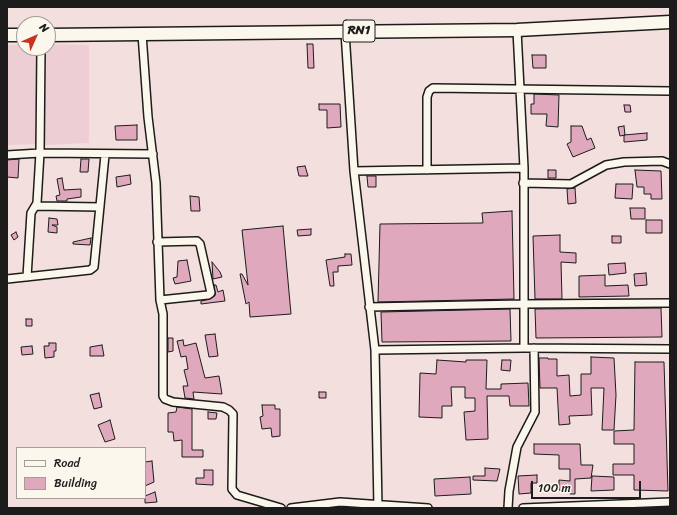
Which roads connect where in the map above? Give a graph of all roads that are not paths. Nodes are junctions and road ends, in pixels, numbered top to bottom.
1 (670, 22) edge
2 (517, 30) junction
3 (344, 32) junction
4 (142, 34) junction
5 (56, 35) edge
6 (41, 56) edge
7 (519, 87) junction
8 (670, 90) edge
9 (40, 153) junction
10 (153, 154) junction
11 (7, 155) edge
12 (105, 155) junction
13 (670, 164) edge
14 (524, 168) junction
15 (427, 170) junction
16 (354, 171) junction
17 (523, 184) junction
18 (36, 206) junction
19 (100, 208) junction
20 (157, 242) junction
21 (27, 277) junction
22 (7, 279) edge
23 (160, 300) junction
24 (670, 303) edge
25 (523, 304) junction
26 (369, 307) junction
27 (524, 348) junction
28 (534, 348) junction
29 (670, 349) edge
30 (375, 350) junction
31 (670, 502) edge
32 (609, 506) edge
33 (378, 507) edge
34 (281, 508) edge
35 (291, 508) edge
36 (417, 508) edge
37 (428, 508) edge
38 (508, 508) edge
39 (523, 508) edge
40 (539, 508) edge

1 - 2 highway, RN1
2 - 3 highway, RN1
2 - 7 street
3 - 4 highway, RN1
3 - 16 street
4 - 5 highway, RN1
4 - 10 street
6 - 9 street
7 - 8 street
7 - 14 street
7 - 15 street
9 - 11 street
9 - 12 street
9 - 18 street
10 - 12 street
10 - 20 street
12 - 19 street
13 - 17 street
14 - 15 street
14 - 17 street
15 - 16 street
16 - 26 street
17 - 25 street
18 - 19 street
18 - 21 street
19 - 21 street
20 - 23 street
20 - 23 street
21 - 22 street
23 - 34 street
24 - 25 street
25 - 26 street
25 - 27 street
26 - 30 street
27 - 28 street
27 - 30 street
28 - 29 street
28 - 38 street
30 - 33 street
31 - 32 street
32 - 40 street
33 - 35 street
33 - 36 street
36 - 37 street
39 - 40 street

